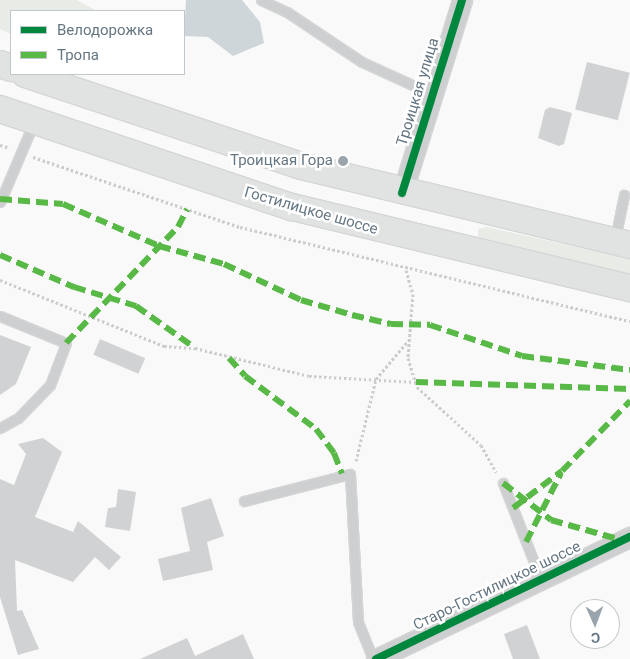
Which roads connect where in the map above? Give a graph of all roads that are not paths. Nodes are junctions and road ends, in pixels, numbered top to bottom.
1 (261, 0) edge
2 (462, 0) edge
3 (28, 75) edge
4 (430, 93) junction
5 (0, 109) edge
6 (34, 122) junction
7 (402, 193) junction
8 (624, 195) dead end
9 (431, 200) junction
10 (0, 202) edge
11 (420, 241) junction
12 (622, 243) edge
13 (630, 288) edge
14 (0, 316) edge
15 (0, 428) edge
16 (503, 483) road end
17 (244, 501) dead end
18 (630, 537) edge
19 (541, 580) junction
20 (375, 659) edge

1 - 4 lane
2 - 4 street, Троицкая улица
3 - 7 main road
4 - 7 street, Троицкая улица
5 - 6 main road, Гостилицкое шоссе
6 - 10 lane
6 - 11 main road, Гостилицкое шоссе
7 - 9 main road
8 - 12 lane
9 - 11 main road
9 - 12 main road
11 - 13 main road, Гостилицкое шоссе
14 - 15 lane
16 - 19 lane
17 - 20 lane
18 - 19 street, Старо-Гостилицкое шоссе
19 - 20 street, Старо-Гостилицкое шоссе

